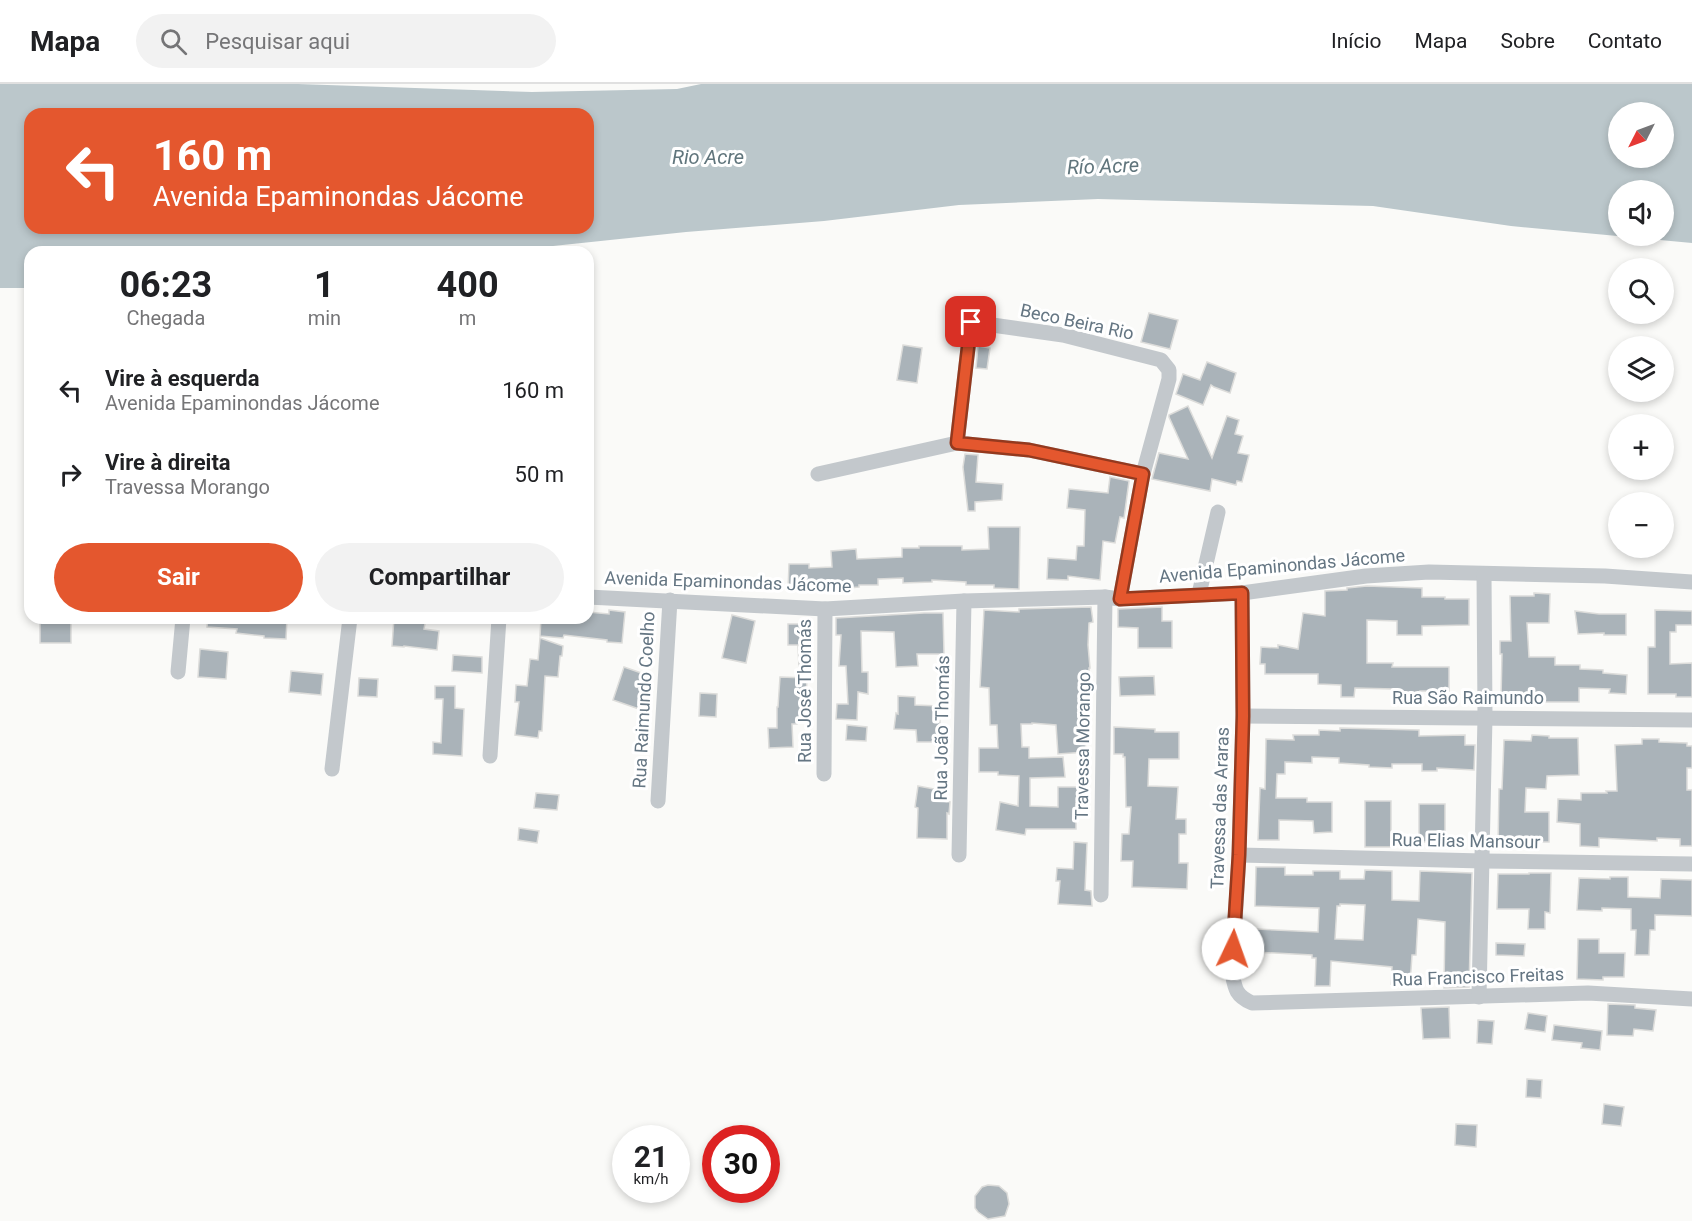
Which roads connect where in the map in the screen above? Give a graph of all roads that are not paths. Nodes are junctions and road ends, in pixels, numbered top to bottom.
1 (1169, 370) joint
2 (957, 443) junction
3 (818, 474) dead end
4 (1143, 474) junction
5 (1218, 512) dead end
6 (1484, 574) junction
7 (1692, 582) edge
8 (1242, 593) junction
9 (1199, 594) junction
10 (594, 597) edge
11 (1113, 598) junction
12 (670, 600) junction
13 (964, 601) junction
14 (825, 609) junction
15 (182, 624) edge
16 (349, 624) edge
17 (499, 624) edge
18 (178, 672) dead end
19 (1243, 716) junction
20 (1485, 717) junction
21 (1692, 720) edge
22 (490, 756) dead end
23 (332, 769) dead end
24 (824, 774) dead end
25 (658, 801) dead end
26 (959, 855) dead end
27 (1239, 855) junction
28 (1483, 861) junction
29 (1692, 864) edge
30 (1101, 895) dead end
31 (1479, 997) junction
32 (1692, 999) edge
33 (1265, 1002) joint

1 - 2 street, Beco Beira Rio
1 - 4 street, Travessa Morango
2 - 3 street
2 - 4 street
4 - 11 street, Travessa Morango
5 - 9 street
6 - 7 street, Avenida Epaminondas Jácome
6 - 8 street, Avenida Epaminondas Jácome
6 - 20 street
8 - 9 street, Avenida Epaminondas Jácome
8 - 19 street, Travessa das Araras
9 - 11 street, Avenida Epaminondas Jácome
10 - 12 street, Avenida Epaminondas Jácome
11 - 13 street, Avenida Epaminondas Jácome
11 - 30 street, Travessa Morango
12 - 14 street, Avenida Epaminondas Jácome
12 - 25 street, Rua Raimundo Coelho
13 - 14 street, Avenida Epaminondas Jácome
13 - 26 street, Rua João Thomás
14 - 24 street, Rua José Thomás
15 - 18 street
16 - 23 street
17 - 22 street
19 - 20 street, Rua São Raimundo
19 - 27 street, Travessa das Araras
20 - 21 street, Rua São Raimundo
20 - 28 street
27 - 28 street, Rua Elias Mansour
27 - 33 street, Travessa das Araras
28 - 29 street, Rua Elias Mansour
28 - 31 street
31 - 32 street, Rua Francisco Freitas
31 - 33 street, Rua Francisco Freitas

